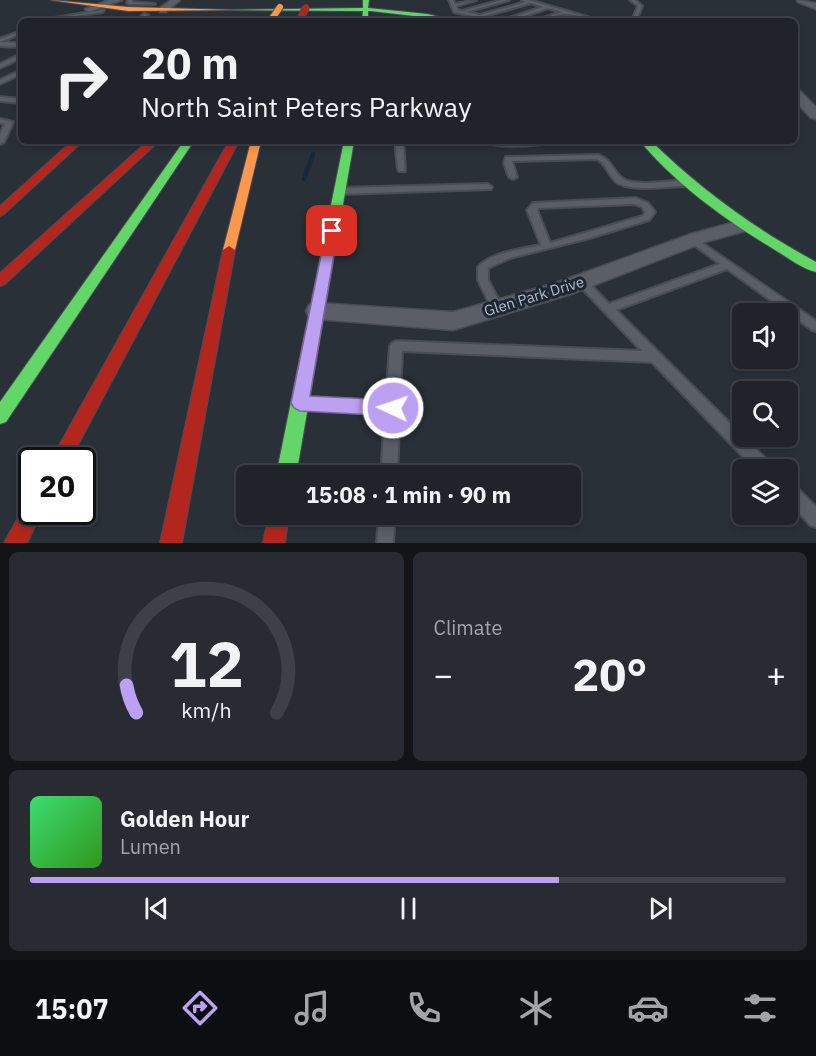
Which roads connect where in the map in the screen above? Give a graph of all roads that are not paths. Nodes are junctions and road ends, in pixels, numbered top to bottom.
1 (54, 0) edge
2 (118, 0) edge
3 (130, 0) edge
4 (176, 0) edge
5 (243, 0) edge
6 (474, 0) edge
7 (507, 0) edge
8 (524, 0) edge
9 (632, 0) edge
10 (801, 0) edge
11 (531, 2) junction
12 (452, 3) edge
13 (283, 4) edge
14 (90, 6) edge
15 (816, 6) edge
16 (547, 7) junction
17 (365, 10) edge
18 (566, 12) junction
19 (155, 13) edge
20 (478, 15) junction
21 (224, 16) edge
22 (458, 16) edge
23 (584, 17) junction
24 (56, 18) joint
25 (184, 18) edge
26 (273, 18) edge
27 (412, 18) edge
28 (431, 18) edge
29 (491, 18) edge
30 (513, 18) edge
31 (546, 18) edge
32 (581, 18) edge
33 (588, 18) edge
34 (635, 18) edge
35 (18, 33) edge
36 (0, 42) edge
37 (18, 45) edge
38 (18, 45) edge
39 (0, 52) edge
40 (18, 57) edge
41 (0, 66) edge
42 (18, 73) edge
43 (0, 82) edge
44 (798, 97) edge
45 (0, 99) edge
46 (18, 101) edge
47 (816, 115) edge
48 (0, 121) edge
49 (0, 142) edge
50 (75, 144) edge
51 (151, 144) edge
52 (187, 144) edge
53 (232, 144) edge
54 (255, 144) edge
55 (348, 144) edge
56 (399, 144) edge
57 (648, 144) edge
58 (402, 170) dead end
59 (513, 177) dead end
60 (685, 183) junction
61 (488, 187) dead end
62 (339, 191) junction
63 (0, 213) edge
64 (742, 226) junction
65 (693, 240) junction
66 (546, 246) junction
67 (728, 265) junction
68 (816, 268) edge
69 (0, 281) edge
70 (581, 282) junction
71 (497, 308) junction
72 (609, 308) junction
73 (317, 311) junction
74 (816, 327) edge
75 (657, 357) junction
76 (300, 403) junction
77 (393, 408) junction
78 (0, 416) edge
79 (67, 447) edge
80 (756, 459) edge
81 (288, 465) edge
82 (390, 465) edge
83 (798, 500) edge
84 (816, 519) edge
85 (25, 525) edge
86 (277, 525) edge
87 (386, 525) edge
88 (15, 543) edge
89 (171, 543) edge
90 (274, 543) edge
91 (385, 543) edge

1 - 14 main road
2 - 14 street
3 - 19 lane
4 - 19 street
5 - 21 main road
6 - 12 lane
7 - 22 lane
8 - 11 lane
9 - 34 lane
10 - 15 street
11 - 16 lane
11 - 20 lane
12 - 22 lane
13 - 26 main road, bridge
14 - 19 main road
14 - 24 lane
14 - 24 lane
16 - 18 lane
16 - 30 lane
17 - 21 main road
17 - 27 main road
18 - 23 lane
18 - 31 lane
19 - 21 main road
19 - 25 main road
20 - 22 lane
20 - 29 lane
22 - 28 main road
23 - 32 lane
23 - 33 lane
35 - 36 lane
36 - 37 lane
38 - 39 lane
40 - 41 lane
42 - 43 lane
44 - 47 street
45 - 46 lane
48 - 49 lane
50 - 63 main road
51 - 69 main road
52 - 78 main road
53 - 79 main road
54 - 89 main road
55 - 62 main road
56 - 58 lane
57 - 60 main road
59 - 60 lane
60 - 64 main road
61 - 62 lane
62 - 73 main road
64 - 65 street, Glen Park Drive
64 - 68 main road
65 - 67 lane
65 - 70 street, Glen Park Drive
66 - 66 lane
66 - 71 lane
67 - 72 lane
67 - 74 lane
70 - 71 street, Glen Park Drive
70 - 72 lane
71 - 73 street, Glen Park Drive
72 - 75 lane
73 - 76 main road
75 - 77 lane
75 - 80 lane
76 - 77 lane
76 - 81 main road
77 - 82 lane
83 - 84 lane
85 - 88 main road
86 - 90 main road
87 - 91 lane

